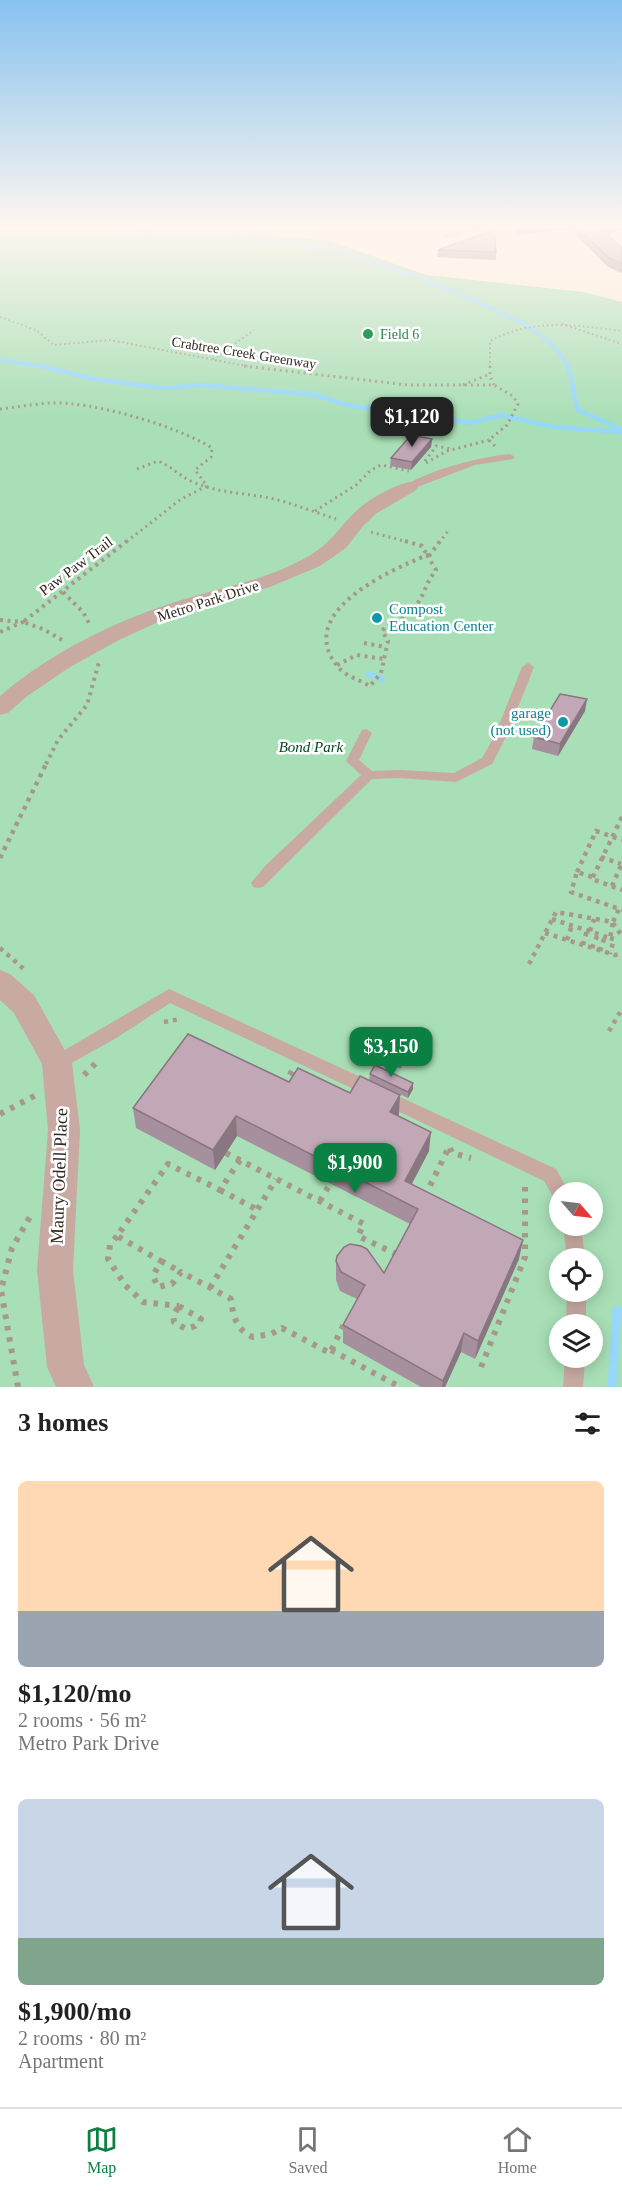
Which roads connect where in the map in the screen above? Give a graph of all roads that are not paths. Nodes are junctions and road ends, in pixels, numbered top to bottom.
1 (510, 457) dead end
2 (413, 476) joint
3 (528, 667) dead end
4 (0, 708) edge
5 (366, 734) dead end
6 (369, 775) junction
7 (258, 883) dead end
8 (0, 982) edge
9 (70, 1072) junction
10 (554, 1182) edge
11 (575, 1368) edge
12 (75, 1387) edge
13 (573, 1387) edge

1 - 2 lane
2 - 4 street, Metro Park Drive
3 - 6 lane
5 - 6 lane
6 - 7 lane
8 - 9 street, Maury Odell Place
9 - 10 lane
9 - 12 street, Maury Odell Place
11 - 13 lane

